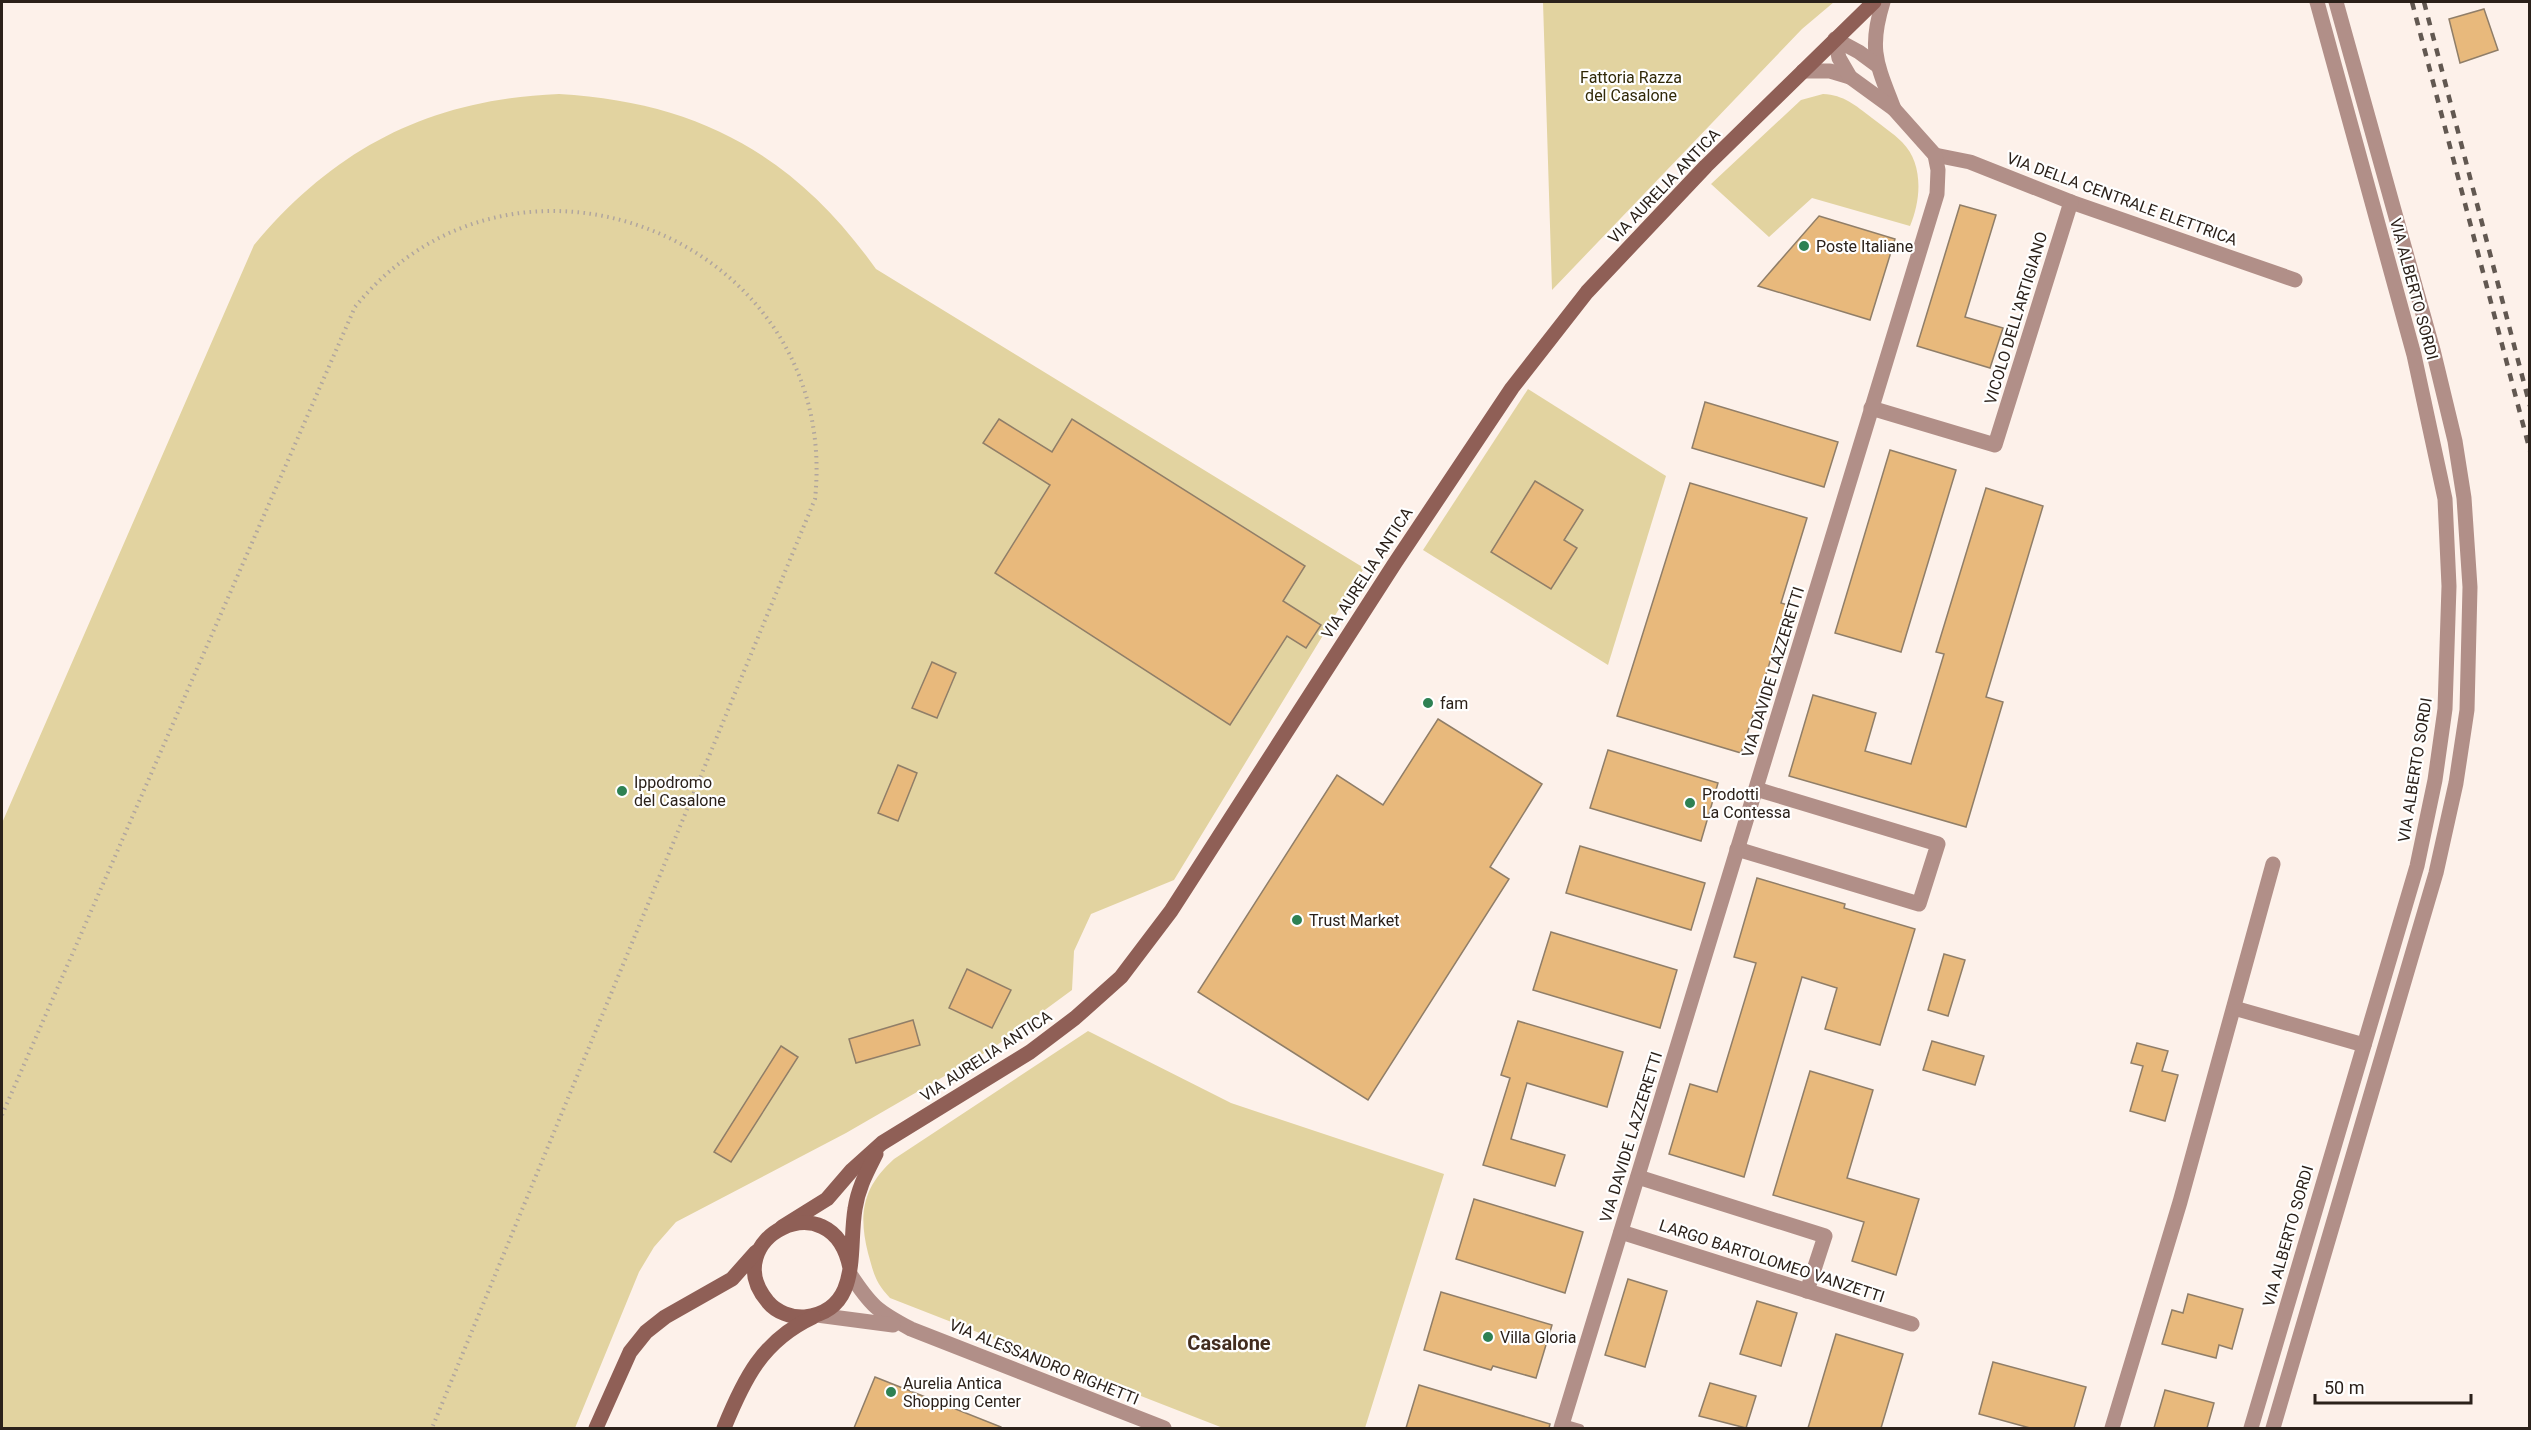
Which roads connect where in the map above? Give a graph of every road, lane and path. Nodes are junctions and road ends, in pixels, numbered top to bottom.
1 (1874, 2) edge
2 (1883, 2) edge
3 (2317, 2) edge
4 (2336, 2) edge
5 (1835, 39) junction
6 (1878, 66) junction
7 (1803, 71) junction
8 (1850, 76) junction
9 (1894, 109) junction
10 (1935, 155) junction
11 (2071, 202) junction
12 (2295, 280) dead end
13 (1871, 408) junction
14 (1755, 789) junction
15 (1737, 849) junction
16 (2273, 864) dead end
17 (2234, 1008) junction
18 (2364, 1045) junction
19 (2, 1115) edge
20 (882, 1143) junction
21 (1638, 1177) junction
22 (782, 1227) junction
23 (1621, 1232) junction
24 (760, 1248) junction
25 (850, 1271) junction
26 (1807, 1291) junction
27 (817, 1315) junction
28 (1912, 1324) dead end
29 (911, 1329) junction
30 (1562, 1426) edge
31 (432, 1428) edge
32 (596, 1428) edge
33 (724, 1428) edge
34 (1164, 1428) edge
35 (1580, 1428) edge
36 (2112, 1428) edge
37 (2251, 1428) edge
38 (2273, 1428) edge

1 - 5 street, VIA AURELIA ANTICA
2 - 6 street
3 - 18 street, VIA ALBERTO SORDI
4 - 38 street, VIA ALBERTO SORDI
5 - 6 street
5 - 7 street, VIA AURELIA ANTICA
5 - 8 street
6 - 9 street
7 - 8 street
7 - 20 street, VIA AURELIA ANTICA
8 - 9 street
9 - 10 street
10 - 11 street, VIA DELLA CENTRALE ELETTRICA
10 - 13 street, VIA DAVIDE LAZZERETTI
11 - 12 street, VIA DELLA CENTRALE ELETTRICA
11 - 13 street, VICOLO DELL'ARTIGIANO
13 - 14 street, VIA DAVIDE LAZZERETTI
14 - 15 street, VIA DAVIDE LAZZERETTI
14 - 15 street
15 - 21 street, VIA DAVIDE LAZZERETTI
16 - 17 street
17 - 18 street
17 - 36 street
18 - 37 street, VIA ALBERTO SORDI
19 - 31 path
20 - 22 street, VIA AURELIA ANTICA
20 - 25 street
21 - 23 street, VIA DAVIDE LAZZERETTI
21 - 26 street
22 - 24 street, VIA AURELIA ANTICA
22 - 25 street
23 - 26 street, LARGO BARTOLOMEO VANZETTI
23 - 30 street, VIA DAVIDE LAZZERETTI
24 - 27 street
24 - 32 street, VIA AURELIA ANTICA
25 - 27 street
25 - 29 street
26 - 28 street, LARGO BARTOLOMEO VANZETTI
27 - 29 street
27 - 33 street
29 - 34 street, VIA ALESSANDRO RIGHETTI
30 - 35 lane

